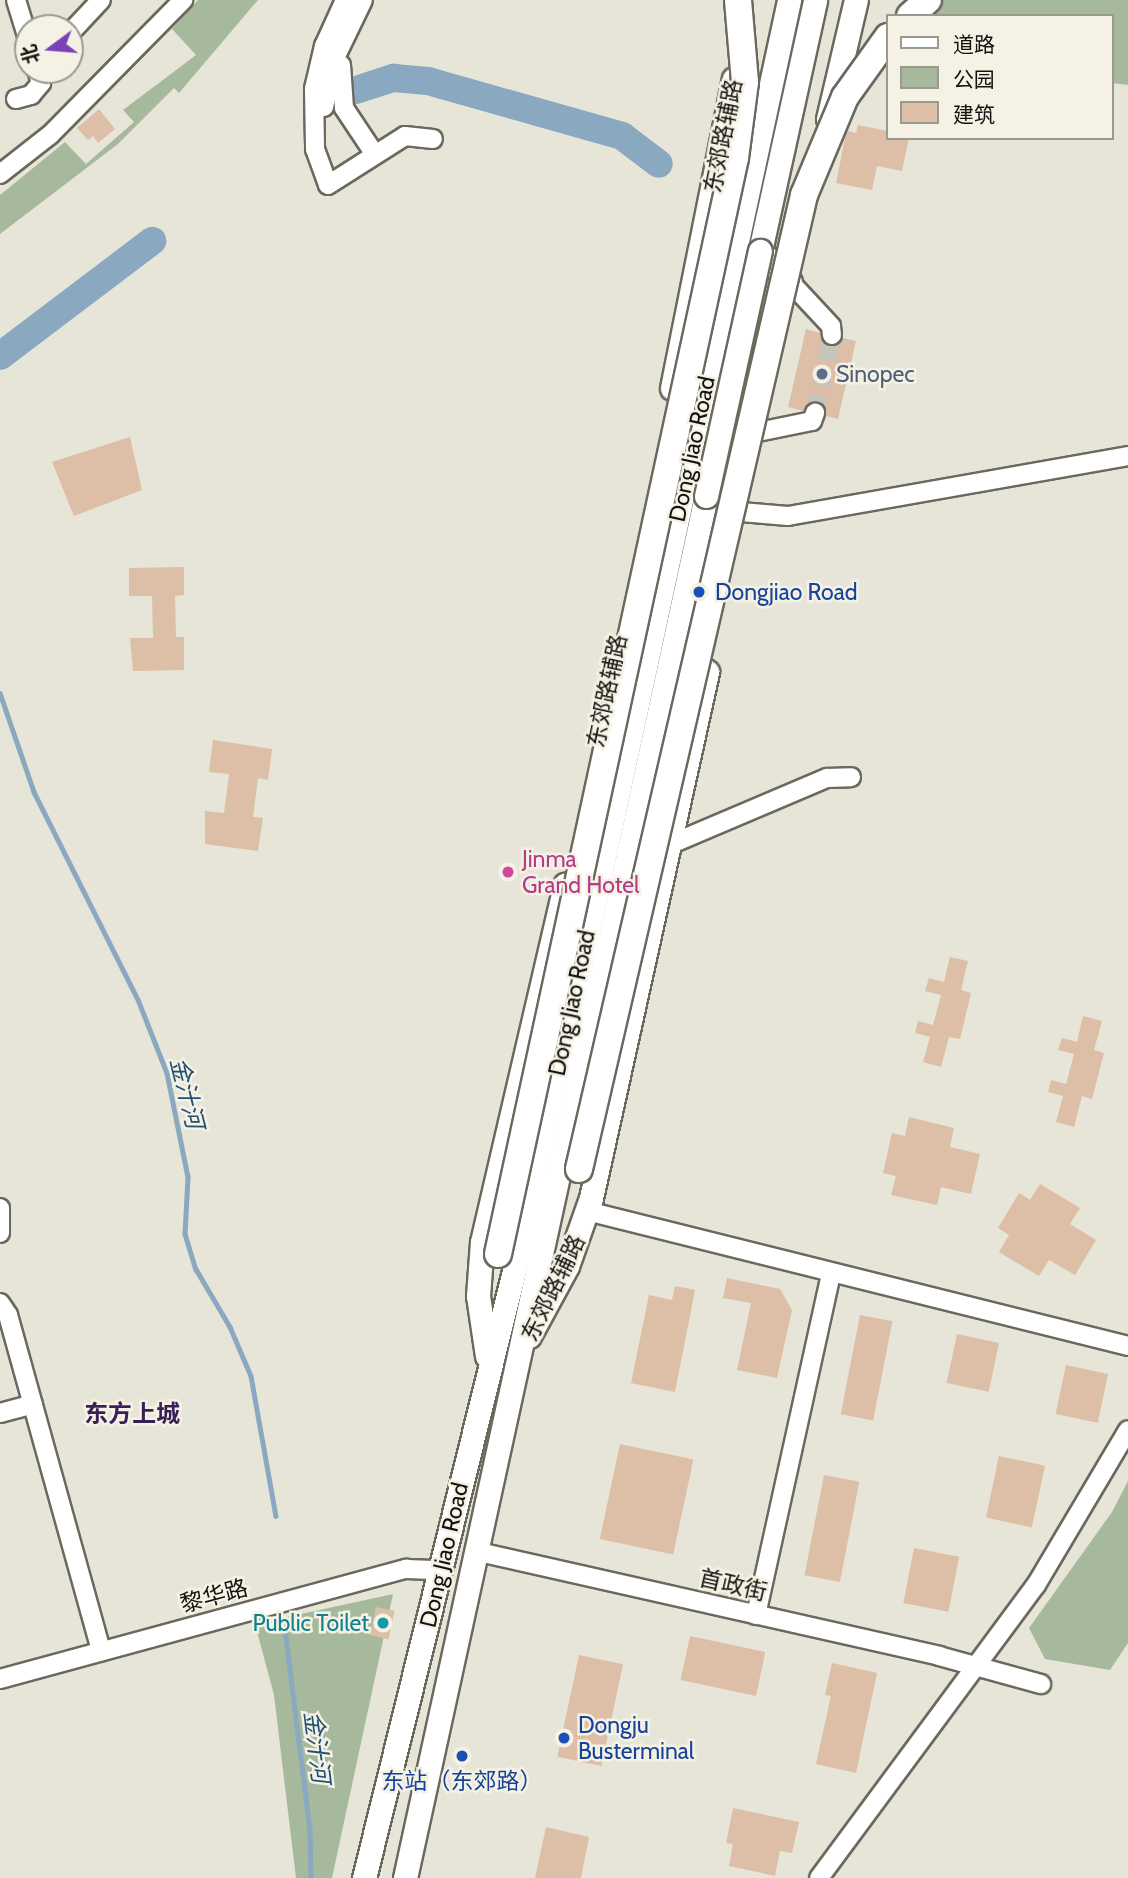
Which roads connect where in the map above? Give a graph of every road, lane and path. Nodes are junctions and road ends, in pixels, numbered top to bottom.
1 (101, 0) edge
2 (183, 0) edge
3 (345, 0) edge
4 (363, 0) edge
5 (373, 0) edge
6 (738, 0) edge
7 (750, 0) edge
8 (789, 0) edge
9 (815, 0) edge
10 (856, 0) edge
11 (929, 0) edge
12 (912, 14) edge
13 (84, 18) edge
14 (886, 40) edge
15 (40, 84) edge
16 (16, 99) dead end
17 (433, 139) dead end
18 (373, 153) junction
19 (0, 174) edge
20 (332, 182) junction
21 (760, 251) junction
22 (790, 282) junction
23 (831, 335) tunnel mouth
24 (815, 413) dead end
25 (758, 432) junction
26 (1128, 456) edge
27 (706, 496) junction
28 (741, 512) junction
29 (851, 777) dead end
30 (669, 845) junction
31 (579, 1168) joint
32 (0, 1208) edge
33 (587, 1212) junction
34 (0, 1233) edge
35 (498, 1254) joint
36 (831, 1274) junction
37 (0, 1303) edge
38 (1128, 1346) edge
39 (485, 1381) junction
40 (512, 1385) junction
41 (33, 1404) junction
42 (0, 1413) edge
43 (1128, 1430) edge
44 (479, 1552) junction
45 (441, 1570) junction
46 (756, 1615) junction
47 (101, 1651) junction
48 (976, 1665) junction
49 (0, 1679) edge
50 (1041, 1684) dead end
51 (364, 1878) edge
52 (405, 1878) edge
53 (819, 1878) edge

1 - 13 street
2 - 19 street
3 - 20 street
4 - 20 street
5 - 18 street
6 - 35 highway, bridge
7 - 39 main road, 东郊路辅路
8 - 39 main road, Dong Jiao Road
9 - 21 main road, Dong Jiao Road
10 - 22 main road, 东郊路辅路
11 - 12 highway
14 - 31 highway, bridge
15 - 16 street
17 - 18 street
18 - 20 street
21 - 22 main road
21 - 27 main road, Dong Jiao Road, bridge
22 - 23 street
22 - 25 main road, 东郊路辅路
24 - 25 street
25 - 27 main road
25 - 28 main road, 东郊路辅路
26 - 28 street
27 - 40 main road, Dong Jiao Road
28 - 30 main road, 东郊路辅路
29 - 30 street
30 - 33 main road, 东郊路辅路
31 - 40 main road
32 - 34 street
33 - 36 street
33 - 40 main road, 东郊路辅路
35 - 39 main road
36 - 38 street
36 - 46 street
37 - 41 street
39 - 45 main road, Dong Jiao Road
40 - 44 main road, Dong Jiao Road
41 - 42 street
41 - 47 street
43 - 48 street
44 - 46 street, 首政街
44 - 52 main road, Dong Jiao Road
45 - 47 street, 黎华路
45 - 51 main road, Dong Jiao Road
46 - 48 street, 首政街
47 - 49 street, 黎华路
48 - 50 street, 首政街
48 - 53 street

